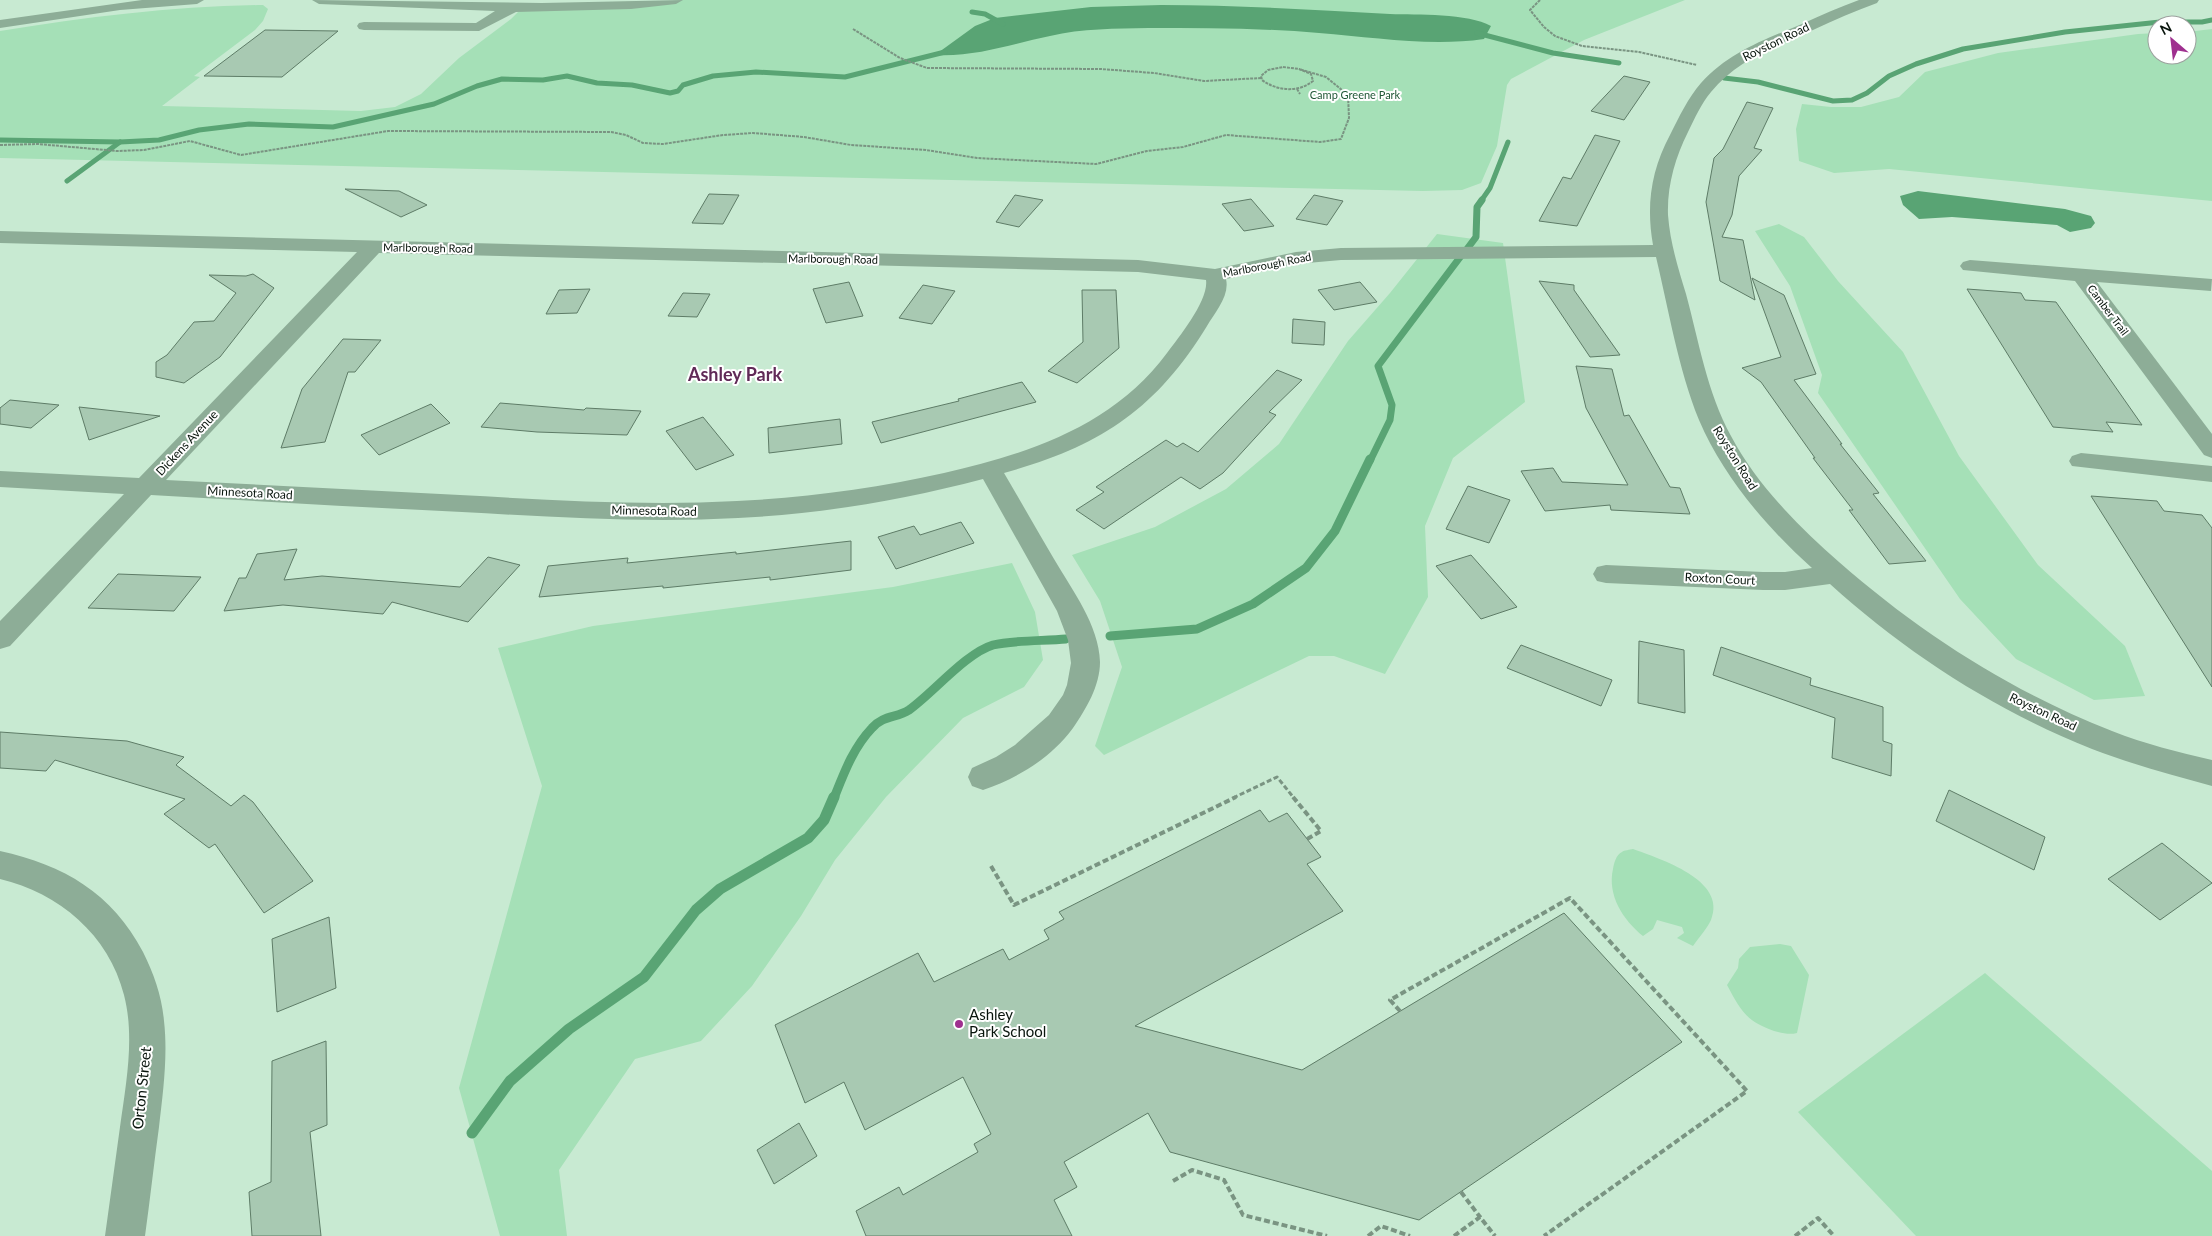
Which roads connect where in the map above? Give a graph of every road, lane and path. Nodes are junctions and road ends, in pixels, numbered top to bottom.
1 (197, 0) edge
2 (318, 0) edge
3 (676, 0) edge
4 (1540, 0) edge
5 (1872, 0) edge
6 (640, 2) edge
7 (386, 3) junction
8 (513, 7) junction
9 (0, 24) edge
10 (853, 28) dead end
11 (1299, 69) junction
12 (1722, 72) junction
13 (1262, 78) junction
14 (1297, 89) junction
15 (1300, 94) dead end
16 (0, 145) edge
17 (0, 237) edge
18 (373, 247) junction
19 (1664, 251) junction
20 (1970, 266) dead end
21 (1215, 275) junction
22 (2081, 275) junction
23 (2212, 284) edge
24 (2212, 450) edge
25 (2081, 462) dead end
26 (989, 469) junction
27 (2212, 474) edge
28 (0, 479) edge
29 (146, 486) junction
30 (1606, 574) dead end
31 (1834, 574) junction
32 (0, 639) edge
33 (2212, 772) edge
34 (983, 777) dead end
35 (1307, 839) dead end
36 (0, 865) edge
37 (991, 866) dead end
38 (1400, 1011) dead end
39 (1173, 1181) dead end
40 (1461, 1192) dead end
41 (1480, 1217) junction
42 (125, 1236) edge
43 (1327, 1236) edge
44 (1368, 1236) edge
45 (1410, 1236) edge
46 (1454, 1236) edge
47 (1495, 1236) edge
48 (1544, 1236) edge
49 (1796, 1236) edge
50 (1834, 1236) edge

1 - 9 street
2 - 7 street
3 - 6 street
4 - 12 path
5 - 12 street, Royston Road
6 - 8 street
7 - 8 street
7 - 8 street
10 - 13 path
11 - 13 path
11 - 14 path
11 - 16 path
12 - 19 street, Royston Road
13 - 14 path
14 - 15 path
17 - 18 street, Marlborough Road
18 - 21 street, Marlborough Road
18 - 29 street, Dickens Avenue
19 - 21 street, Marlborough Road
19 - 31 street, Royston Road
20 - 22 street
21 - 26 street, Minnesota Road
22 - 23 street, Camber Trail
22 - 24 street, Camber Trail
25 - 27 street
26 - 29 street, Minnesota Road
26 - 34 street
28 - 29 street, Minnesota Road
29 - 32 street, Dickens Avenue
30 - 31 street, Roxton Court
31 - 33 street, Royston Road
35 - 37 path
36 - 42 street, Orton Street
38 - 48 path
39 - 43 path
40 - 41 path
41 - 46 path
41 - 47 path
44 - 45 path
49 - 50 path

